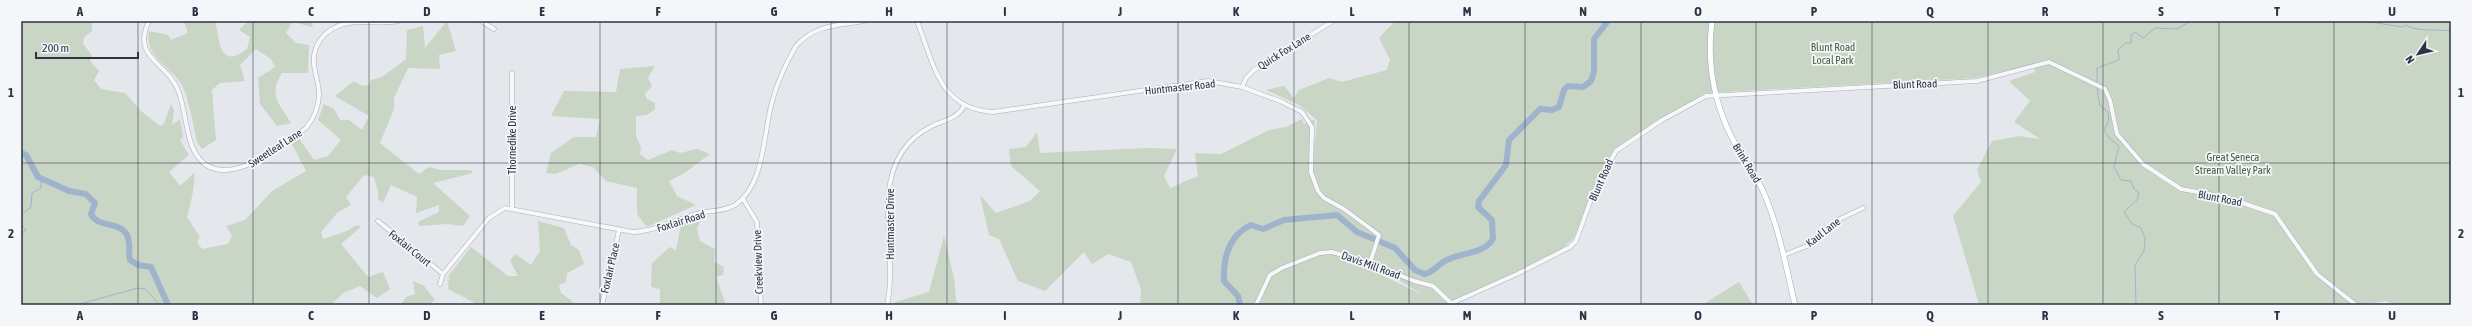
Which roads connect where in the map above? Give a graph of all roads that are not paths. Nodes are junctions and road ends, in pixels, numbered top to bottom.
1 (149, 21) edge
2 (398, 21) edge
3 (482, 21) edge
4 (864, 21) edge
5 (917, 21) edge
6 (1333, 21) edge
7 (1712, 21) edge
8 (494, 29) dead end
9 (512, 72) dead end
10 (1242, 87) junction
11 (1715, 94) junction
12 (964, 106) junction
13 (743, 199) junction
14 (512, 208) junction
15 (1863, 208) dead end
16 (378, 221) dead end
17 (619, 230) junction
18 (1784, 255) junction
19 (1370, 263) junction
20 (443, 274) junction
21 (440, 284) dead end
22 (1453, 304) edge
23 (602, 305) edge
24 (761, 305) edge
25 (887, 305) edge
26 (1256, 305) edge
27 (1795, 305) edge
28 (2356, 305) edge

1 - 2 street, Sweetleaf Lane
3 - 8 street
4 - 13 street, Foxlair Road
5 - 12 street, Huntmaster Road
6 - 10 street, Quick Fox Lane
7 - 11 main road, Brink Road
9 - 14 street, Thornedike Drive
10 - 12 street, Huntmaster Road
10 - 19 street, Huntmaster Road
11 - 18 main road, Brink Road
11 - 22 street, Blunt Road
11 - 28 street, Blunt Road
12 - 25 street, Huntmaster Drive
13 - 17 street, Foxlair Road
13 - 24 street, Creekview Drive
14 - 17 street, Foxlair Road
14 - 20 street
15 - 18 street, Kaul Lane
16 - 20 street, Foxlair Court
17 - 23 street, Foxlair Place
18 - 27 main road, Brink Road
19 - 22 street, Davis Mill Road
19 - 26 street, Davis Mill Road
20 - 21 street

